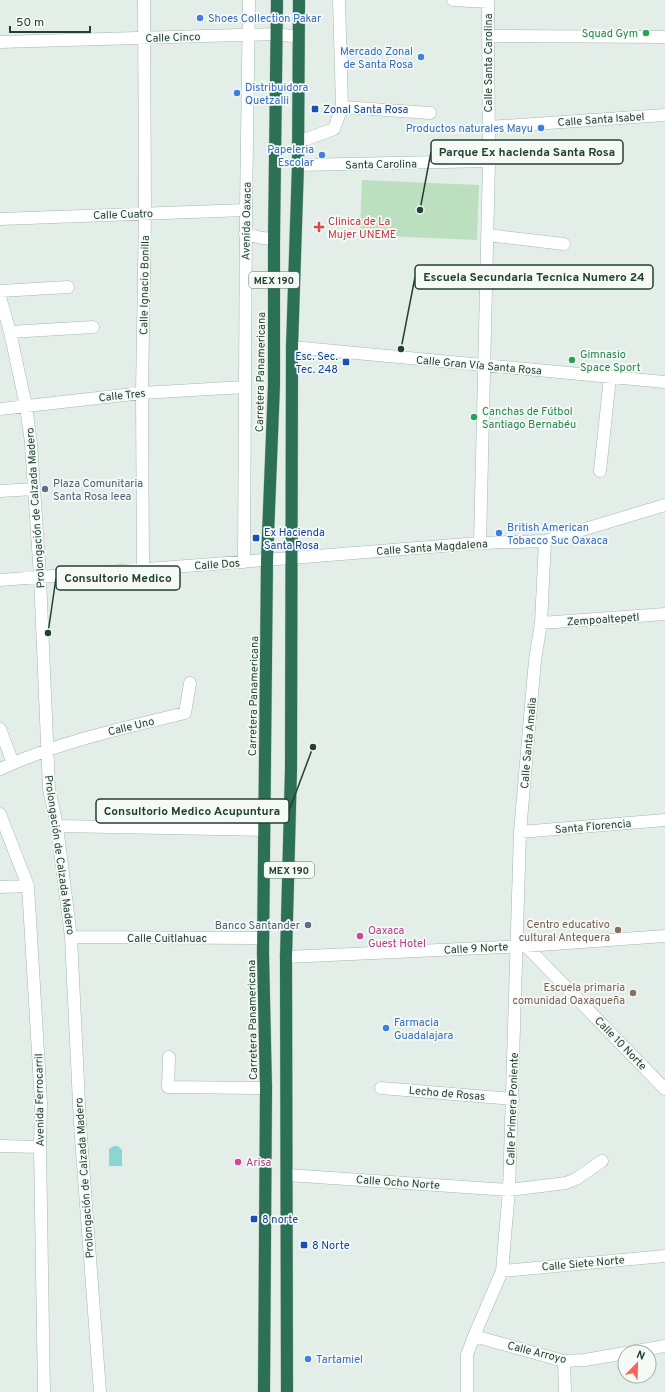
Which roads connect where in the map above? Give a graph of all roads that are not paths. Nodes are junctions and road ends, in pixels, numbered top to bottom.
1 (144, 0) edge
2 (249, 0) edge
3 (277, 0) edge
4 (299, 0) edge
5 (339, 0) edge
6 (453, 0) edge
7 (277, 34) junction
8 (249, 35) junction
9 (488, 36) junction
10 (298, 37) junction
11 (665, 37) edge
12 (144, 38) junction
13 (0, 42) edge
14 (342, 107) junction
15 (430, 113) dead end
16 (665, 115) edge
17 (489, 127) junction
18 (298, 142) junction
19 (489, 161) junction
20 (298, 165) junction
21 (246, 210) junction
22 (145, 214) junction
23 (0, 219) edge
24 (245, 234) junction
25 (487, 235) junction
26 (274, 239) junction
27 (564, 244) dead end
28 (68, 288) dead end
29 (0, 291) edge
30 (0, 296) edge
31 (93, 326) dead end
32 (10, 332) junction
33 (292, 347) junction
34 (484, 365) junction
35 (610, 377) junction
36 (665, 382) edge
37 (244, 387) junction
38 (142, 393) junction
39 (26, 406) junction
40 (0, 409) edge
41 (600, 471) dead end
42 (34, 489) junction
43 (0, 490) edge
44 (665, 505) edge
45 (545, 540) junction
46 (480, 543) junction
47 (291, 558) junction
48 (267, 560) junction
49 (244, 562) junction
50 (143, 569) junction
51 (40, 577) junction
52 (0, 580) edge
53 (665, 614) edge
54 (541, 623) junction
55 (190, 683) dead end
56 (0, 729) edge
57 (48, 749) junction
58 (13, 763) junction
59 (0, 769) edge
60 (0, 814) edge
61 (665, 820) edge
62 (57, 826) junction
63 (264, 830) junction
64 (520, 832) junction
65 (28, 886) junction
66 (0, 887) edge
67 (665, 936) edge
68 (71, 937) junction
69 (263, 938) junction
70 (521, 946) junction
71 (286, 957) junction
72 (169, 1057) dead end
73 (266, 1088) junction
74 (381, 1088) dead end
75 (665, 1089) edge
76 (512, 1099) junction
77 (0, 1146) edge
78 (40, 1147) junction
79 (602, 1161) dead end
80 (287, 1175) junction
81 (509, 1190) junction
82 (665, 1256) edge
83 (502, 1271) junction
84 (474, 1336) junction
85 (617, 1354) edge
86 (564, 1361) junction
87 (44, 1392) edge
88 (100, 1392) edge
89 (264, 1392) edge
90 (287, 1392) edge
91 (466, 1392) edge
92 (565, 1392) edge

1 - 12 street, Calle Ignacio Bonilla
2 - 8 street, Avenida Oaxaca
3 - 7 highway, Carretera Panamericana / MEX 190
4 - 10 highway, MEX 190
5 - 14 street
6 - 9 street, Calle Santa Carolina
7 - 8 street, Calle Cinco
7 - 10 street, Calle Cinco
7 - 26 highway, Carretera Panamericana / MEX 190
8 - 12 street, Calle Cinco
8 - 21 street, Avenida Oaxaca
9 - 11 street
9 - 17 street, Calle Santa Carolina
10 - 18 highway, MEX 190
12 - 13 street, Calle Cinco
12 - 22 street, Calle Ignacio Bonilla
14 - 15 street
14 - 18 street
16 - 17 street, Calle Santa Isabel
17 - 19 street, Calle Santa Carolina
18 - 20 highway, MEX 190
19 - 20 street, Santa Carolina
19 - 25 street, Calle Santa Carolina
20 - 33 highway, MEX 190
21 - 22 street, Calle Cuatro
21 - 24 street, Avenida Oaxaca
22 - 23 street, Calle Cuatro
22 - 38 street, Calle Ignacio Bonilla
24 - 26 street
24 - 37 street, Avenida Oaxaca
25 - 27 street
25 - 34 street, Calle Santa Carolina
26 - 48 highway, Carretera Panamericana / MEX 190
28 - 29 street
30 - 32 street, Prolongación de Calzada Madero
31 - 32 street
32 - 39 street, Prolongación de Calzada Madero
33 - 34 street, Calle Gran Vía Santa Rosa
33 - 47 highway, MEX 190
34 - 35 street, Calle Gran Vía Santa Rosa
34 - 46 street, Calle Santa Carolina
35 - 36 street, Calle Gran Vía Santa Rosa
35 - 41 street
37 - 38 street, Calle Tres
37 - 49 street, Avenida Oaxaca
38 - 39 street, Calle Tres
38 - 50 street, Calle Ignacio Bonilla
39 - 40 street, Calle Tres
39 - 42 street, Prolongación de Calzada Madero
42 - 43 street
42 - 51 street, Prolongación de Calzada Madero
44 - 45 street, Calle Santa Magdalena
45 - 46 street, Calle Santa Magdalena
45 - 54 street, Calle Santa Amalia
46 - 47 street, Calle Santa Magdalena
47 - 48 street, Calle Santa Magdalena
47 - 71 highway, MEX 190
48 - 49 street, Calle Dos
48 - 63 highway, Carretera Panamericana / MEX 190
49 - 50 street, Calle Dos
50 - 51 street, Calle Dos
51 - 52 street, Calle Dos
51 - 57 street, Prolongación de Calzada Madero
53 - 54 street, Zempoaltepetl
54 - 64 street, Calle Santa Amalia
55 - 57 street, Calle Uno
56 - 58 street
57 - 58 street
57 - 62 street, Prolongación de Calzada Madero
58 - 59 street
60 - 65 street, Avenida Ferrocarril
61 - 64 street, Santa Florencia
62 - 63 street
62 - 68 street, Prolongación de Calzada Madero
63 - 69 highway, Carretera Panamericana / MEX 190
64 - 70 street, Calle Santa Amalia
65 - 66 street
65 - 78 street, Avenida Ferrocarril
67 - 70 street, Calle 9 Norte
68 - 69 street, Calle Cuitlahuac
68 - 88 street, Prolongación de Calzada Madero
69 - 73 highway, Carretera Panamericana / MEX 190
70 - 71 street, Calle 9 Norte
70 - 75 street, Calle 10 Norte
70 - 76 street, Calle Primera Poniente
71 - 80 highway, MEX 190
72 - 73 street
73 - 89 highway, Carretera Panamericana / MEX 190
74 - 76 street, Lecho de Rosas
76 - 81 street, Calle Primera Poniente
77 - 78 street
78 - 87 street, Avenida Ferrocarril
79 - 81 street, Calle Ocho Norte
80 - 81 street, Calle Ocho Norte
80 - 90 highway, MEX 190
81 - 83 street, Calle Primera Poniente
82 - 83 street, Calle Siete Norte
83 - 84 street, Calle Primera Poniente
84 - 86 street, Calle Arroyo
84 - 91 street, Calle Primera Poniente
85 - 86 street, Calle Arroyo
86 - 92 street

